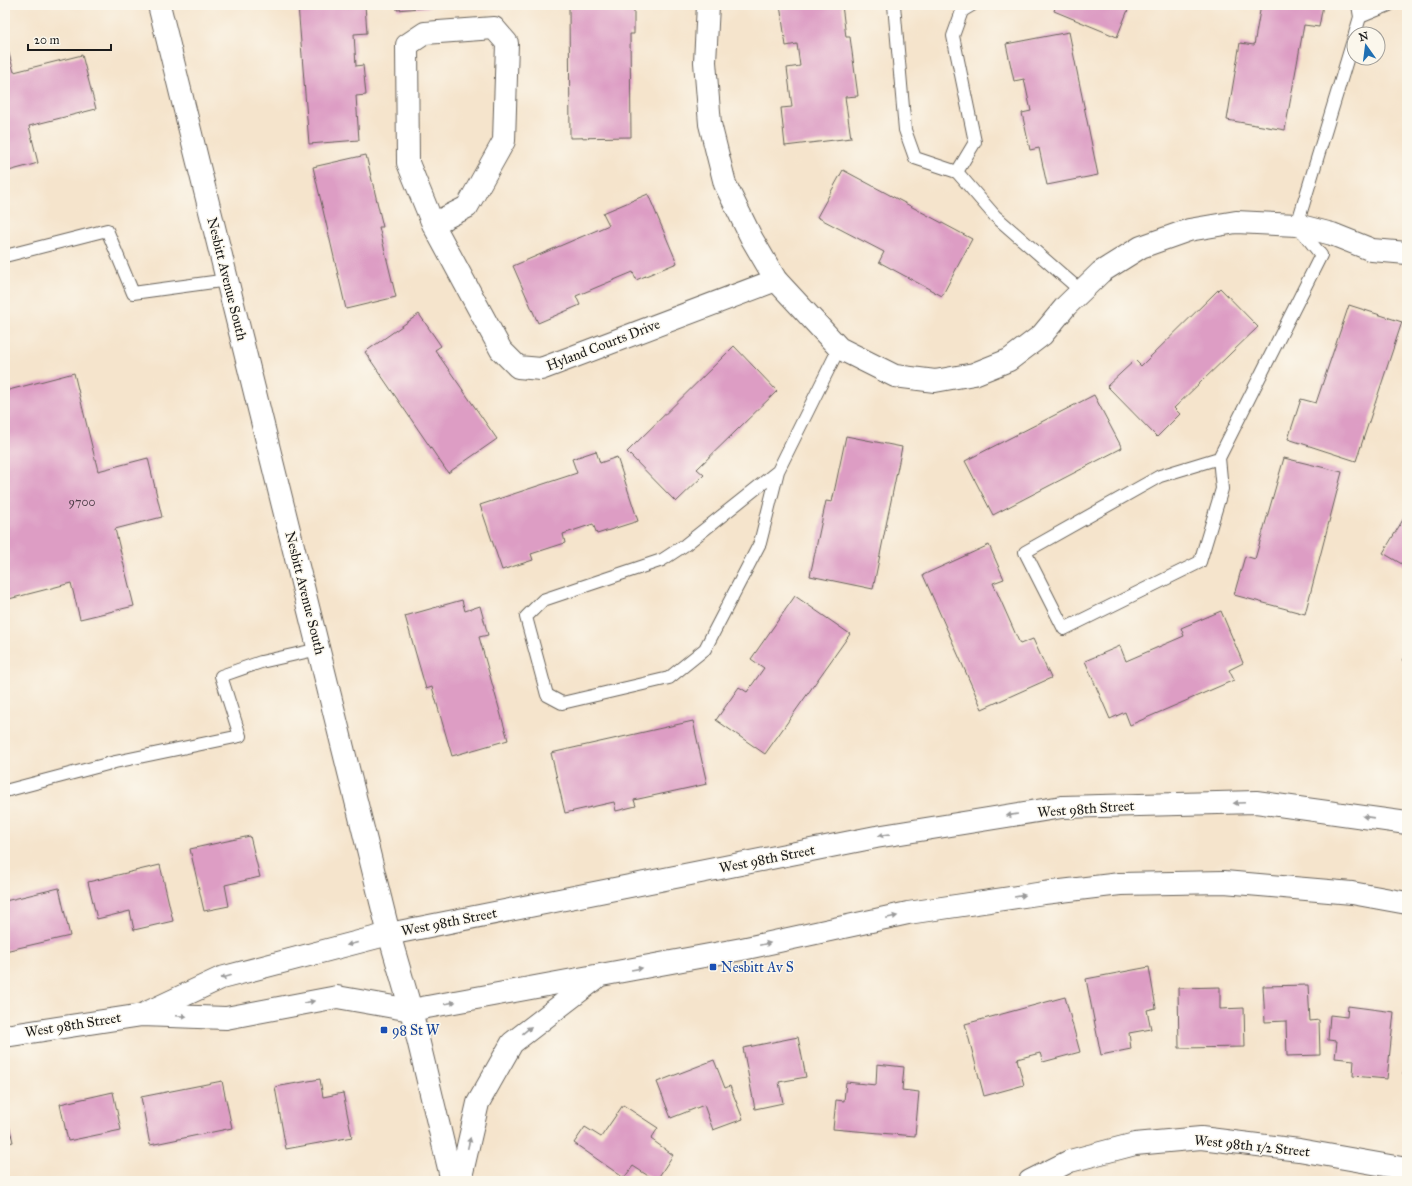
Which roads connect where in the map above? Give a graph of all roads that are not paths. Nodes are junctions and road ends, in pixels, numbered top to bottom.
1 (159, 5) edge
2 (708, 5) edge
3 (894, 5) edge
4 (972, 5) edge
5 (1358, 5) edge
6 (1389, 5) edge
7 (1360, 17) junction
8 (1357, 26) edge
9 (1346, 63) edge
10 (957, 172) junction
11 (434, 224) junction
12 (1297, 225) junction
13 (1407, 253) edge
14 (5, 256) edge
15 (228, 280) junction
16 (776, 280) junction
17 (1082, 291) junction
18 (839, 348) junction
19 (1219, 458) junction
20 (778, 471) junction
21 (319, 649) junction
22 (5, 791) edge
23 (1407, 823) edge
24 (1407, 903) edge
25 (390, 934) junction
26 (599, 976) junction
27 (411, 1010) junction
28 (142, 1015) junction
29 (5, 1036) edge
30 (1407, 1169) edge
31 (452, 1181) edge
32 (460, 1181) edge
33 (1030, 1181) edge

1 - 15 street, Nesbitt Avenue South
2 - 16 street
3 - 10 lane
4 - 10 lane
5 - 7 lane
6 - 7 lane
7 - 8 lane
9 - 12 lane
10 - 17 lane
11 - 11 street, Hyland Courts Drive
11 - 16 street, Hyland Courts Drive
12 - 13 street
12 - 17 street
12 - 19 lane
14 - 15 lane
15 - 21 street, Nesbitt Avenue South
16 - 18 street
17 - 18 street
18 - 20 lane
19 - 19 lane
20 - 20 lane
21 - 22 lane
21 - 25 street, Nesbitt Avenue South
23 -> 25 street, West 98th Street
26 -> 24 street, West 98th Street
25 - 27 street, Nesbitt Avenue South
25 -> 28 street, West 98th Street
27 -> 26 street, West 98th Street
32 -> 26 street
28 -> 27 street, West 98th Street
27 - 31 street, Nesbitt Avenue South
28 - 29 street, West 98th Street
30 - 33 street, West 98th 1/2 Street

